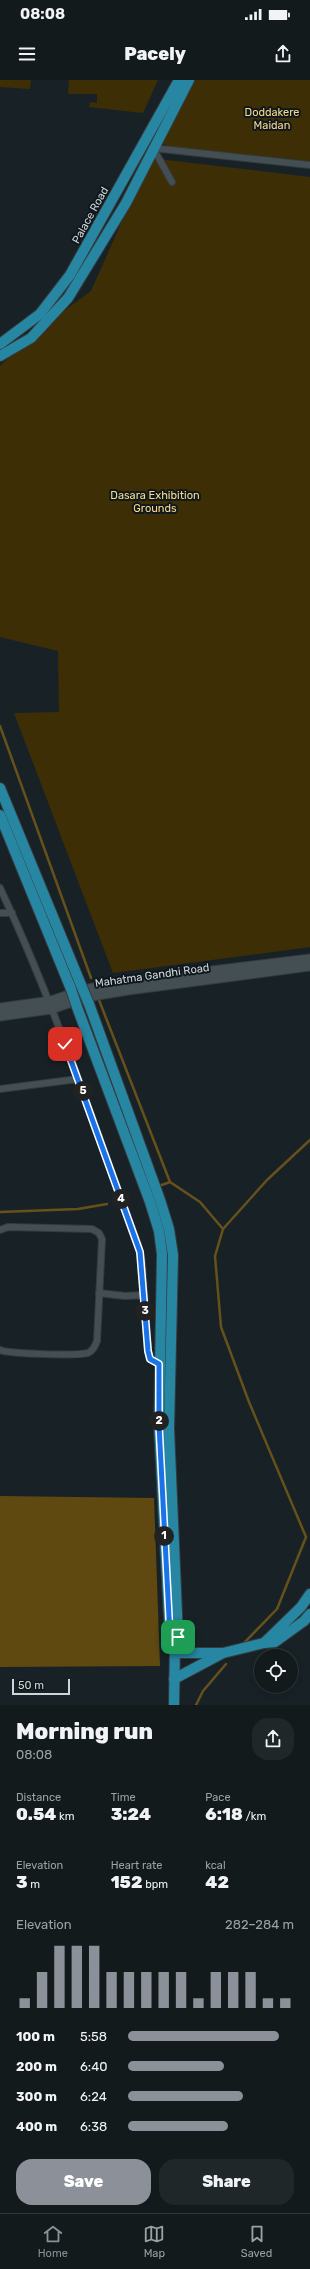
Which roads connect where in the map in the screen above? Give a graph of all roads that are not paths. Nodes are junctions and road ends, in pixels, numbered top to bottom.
1 (179, 80) edge
2 (189, 80) edge
3 (153, 148) junction
4 (310, 165) edge
5 (172, 182) dead end
6 (0, 344) edge
7 (0, 356) edge
8 (0, 788) edge
9 (0, 815) edge
10 (0, 888) edge
11 (0, 913) edge
12 (12, 913) junction
13 (310, 959) edge
14 (310, 966) edge
15 (50, 1005) junction
16 (0, 1008) edge
17 (0, 1016) edge
18 (78, 1079) junction
19 (0, 1089) edge
20 (0, 1230) edge
21 (99, 1293) junction
22 (144, 1295) junction
23 (0, 1350) edge
24 (159, 1364) junction
25 (310, 1594) edge
26 (310, 1614) edge
27 (264, 1643) junction
28 (175, 1647) junction
29 (222, 1653) junction
30 (174, 1679) junction
31 (174, 1705) edge

1 - 6 main road, Palace Road
2 - 3 main road
3 - 4 street
3 - 5 street
3 - 7 main road
8 - 28 main road, bridge
9 - 24 main road, bridge
10 - 12 street
11 - 12 street
12 - 15 street
13 - 15 main road, Mahatma Gandhi Road
14 - 15 main road, Mahatma Gandhi Road
15 - 16 main road, Mahatma Gandhi Road
15 - 17 main road, Mahatma Gandhi Road
15 - 18 street
18 - 19 street
18 - 22 street
20 - 21 street
21 - 22 street
21 - 23 street
22 - 24 street
24 - 28 main road
25 - 27 main road
26 - 27 main road
27 - 29 main road
28 - 29 main road
28 - 30 main road
29 - 30 main road
30 - 31 main road

